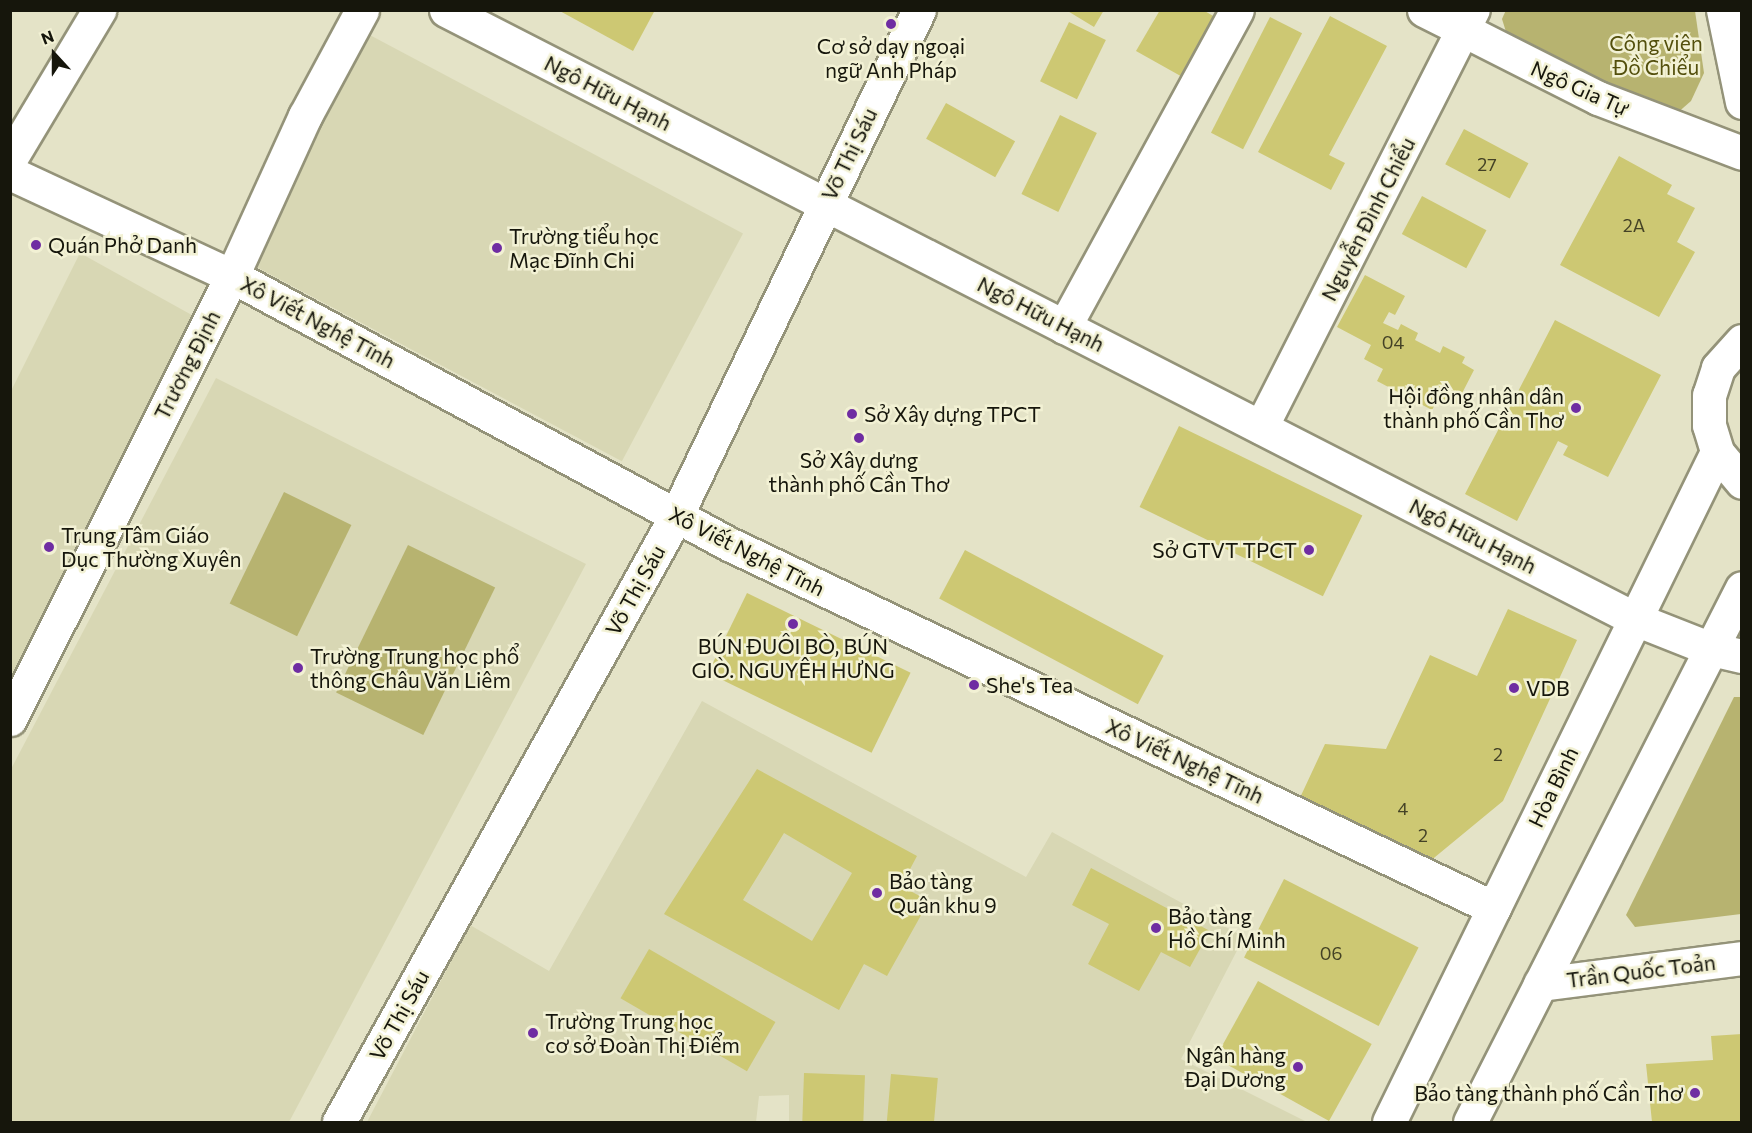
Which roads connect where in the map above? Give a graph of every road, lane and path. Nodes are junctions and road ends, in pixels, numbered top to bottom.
1 (99, 10) edge
2 (362, 10) edge
3 (446, 10) edge
4 (919, 10) edge
5 (1237, 10) edge
6 (1424, 10) edge
7 (1723, 10) edge
8 (1468, 21) edge
9 (1742, 102) edge
10 (1742, 153) edge
11 (10, 159) edge
12 (10, 172) edge
13 (824, 204) junction
14 (232, 276) junction
15 (1064, 327) junction
16 (1742, 341) edge
17 (1261, 427) junction
18 (1717, 452) junction
19 (1742, 482) edge
20 (676, 516) junction
21 (1742, 588) edge
22 (1635, 619) junction
23 (1726, 653) edge
24 (10, 719) edge
25 (1494, 908) junction
26 (1742, 958) edge
27 (1540, 984) junction
28 (339, 1122) edge
29 (1389, 1122) edge
30 (1470, 1122) edge

1 - 11 street
2 - 14 street, Trương Định
3 - 13 street, Ngô Hữu Hạnh
4 - 13 street, Võ Thị Sáu
5 - 15 street
6 - 8 street, Ngô Gia Tự
7 - 9 street
8 - 10 street, Ngô Gia Tự
8 - 17 street, Nguyễn Đình Chiểu
12 - 14 street, Xô Viết Nghệ Tĩnh
13 - 15 street, Ngô Hữu Hạnh
13 - 20 street, Võ Thị Sáu
14 - 20 street, Xô Viết Nghệ Tĩnh
14 - 24 street, Trương Định
15 - 17 street, Ngô Hữu Hạnh
16 - 18 street
17 - 22 street, Ngô Hữu Hạnh
18 - 19 street
18 - 22 street, Hòa Bình
20 - 25 street, Xô Viết Nghệ Tĩnh
20 - 28 street, Võ Thị Sáu
21 - 23 street
22 - 23 street, Ngô Hữu Hạnh
22 - 25 street, Hòa Bình
23 - 27 street
25 - 29 street, Hòa Bình
26 - 27 street, Trần Quốc Toản
27 - 30 street

